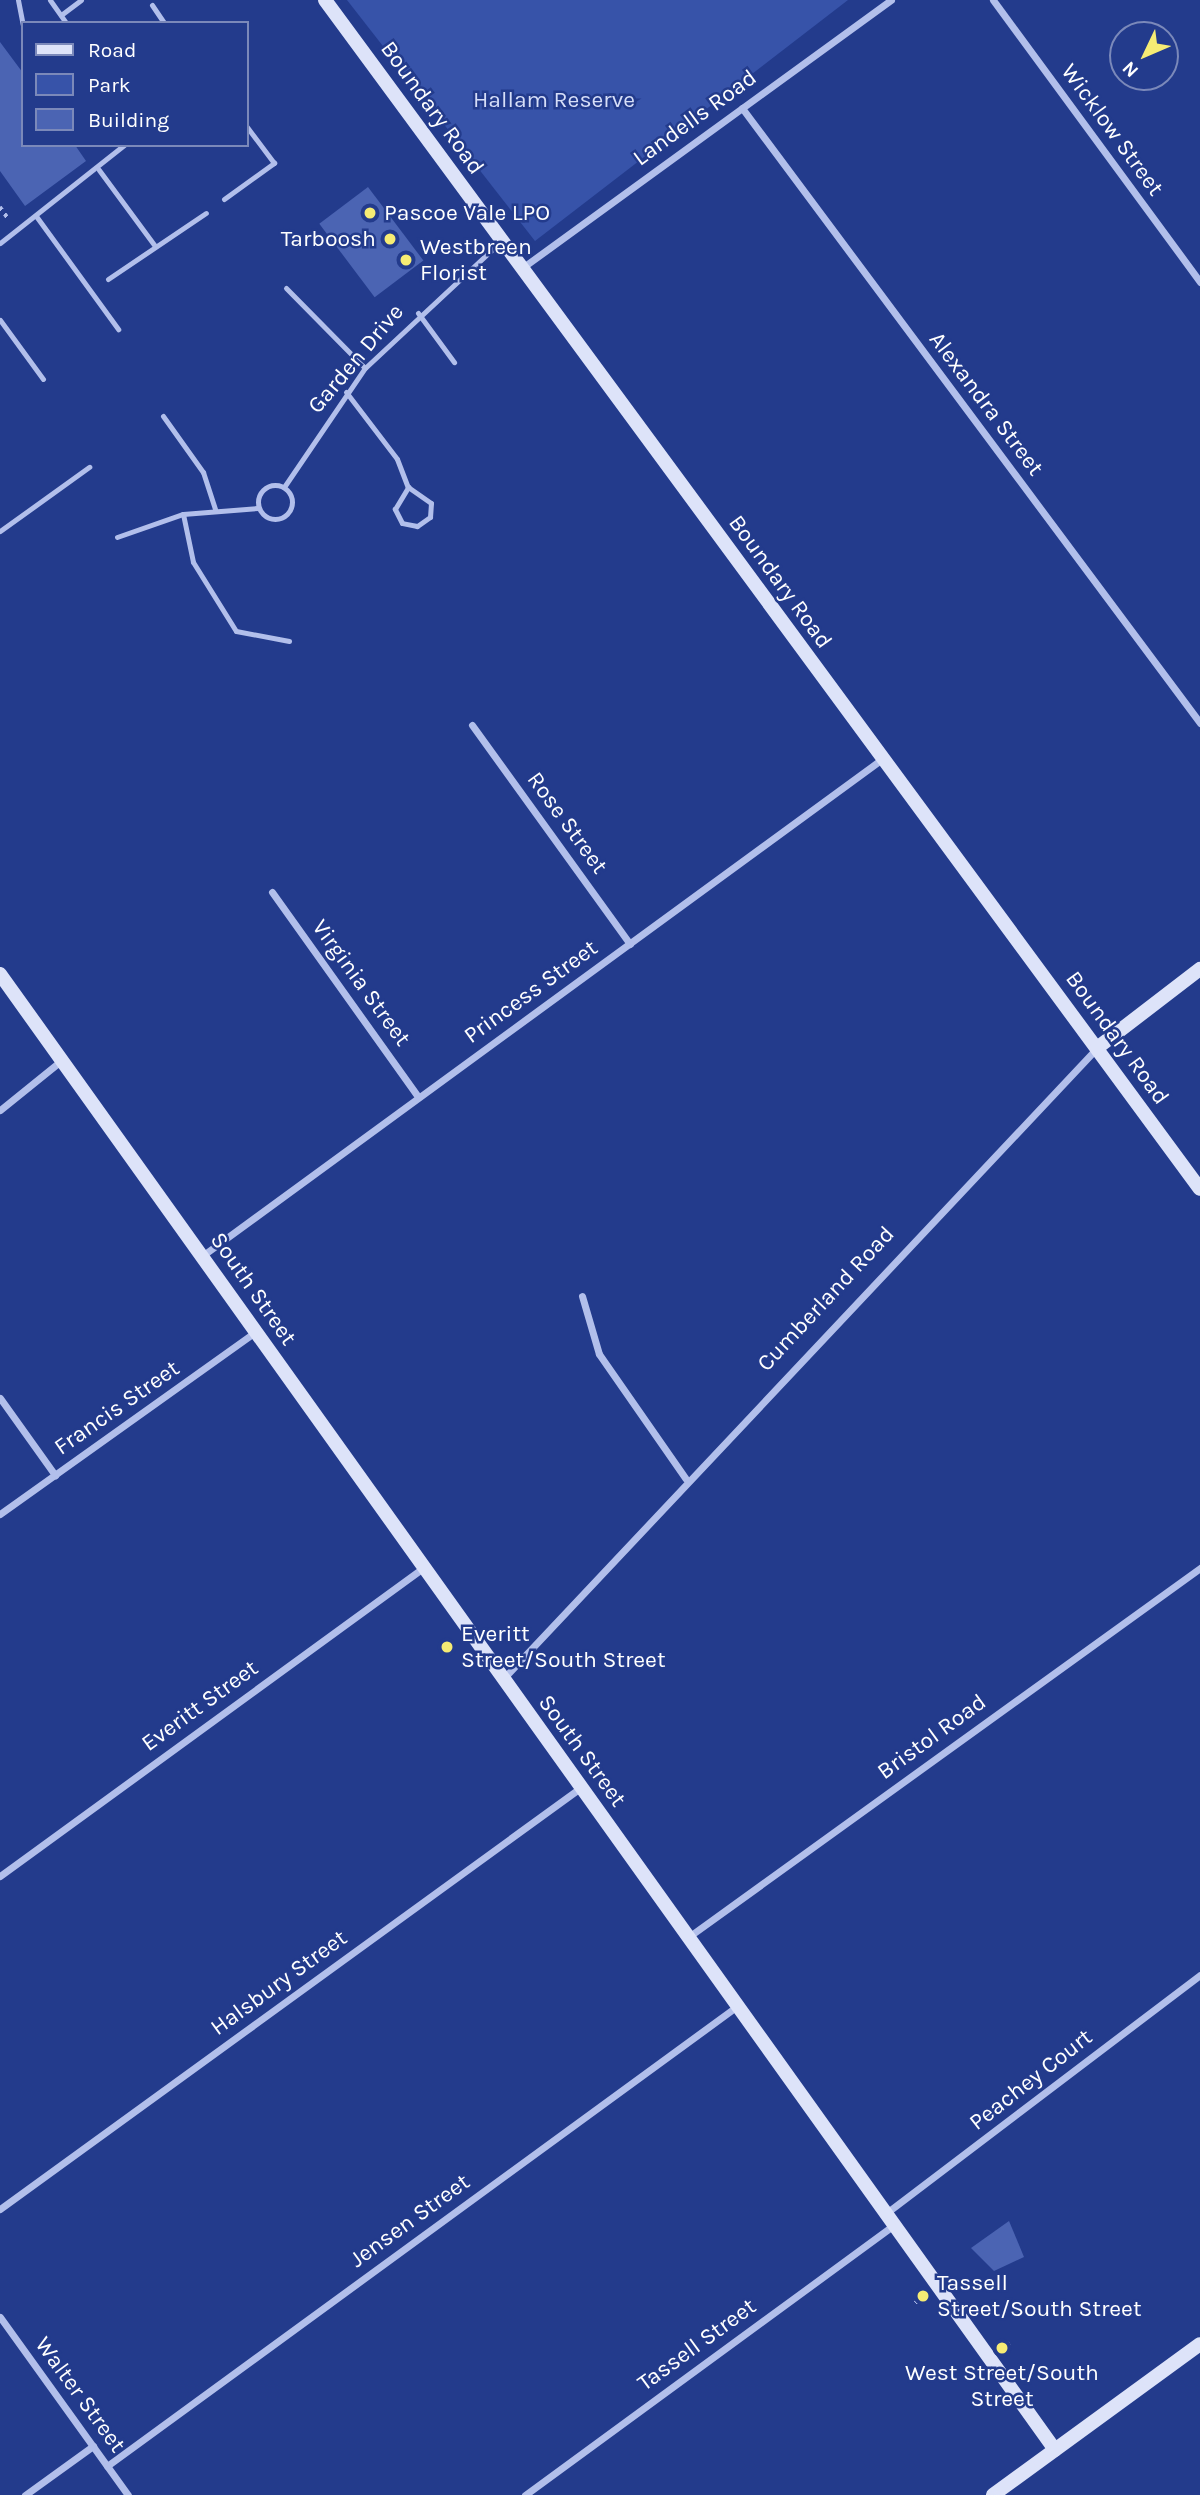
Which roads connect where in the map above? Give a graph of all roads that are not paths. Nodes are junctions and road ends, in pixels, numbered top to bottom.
1 (18, 0) edge
2 (50, 0) edge
3 (81, 0) edge
4 (325, 0) edge
5 (891, 0) edge
6 (993, 0) edge
7 (152, 5) dead end
8 (61, 15) junction
9 (22, 21) edge
10 (65, 21) edge
11 (163, 21) edge
12 (742, 108) junction
13 (248, 128) edge
14 (125, 147) edge
15 (99, 170) junction
16 (224, 199) dead end
17 (206, 213) dead end
18 (36, 216) junction
19 (502, 240) junction
20 (0, 243) edge
21 (155, 246) junction
22 (522, 268) junction
23 (108, 279) dead end
24 (1200, 282) edge
25 (286, 288) dead end
26 (418, 313) junction
27 (0, 320) edge
28 (118, 329) dead end
29 (454, 362) dead end
30 (365, 368) junction
31 (43, 379) dead end
32 (346, 392) junction
33 (163, 416) dead end
34 (89, 467) dead end
35 (284, 487) junction
36 (408, 487) junction
37 (258, 508) junction
38 (215, 510) junction
39 (183, 514) junction
40 (0, 531) edge
41 (117, 537) dead end
42 (289, 641) dead end
43 (1200, 723) edge
44 (472, 725) dead end
45 (882, 759) junction
46 (272, 892) dead end
47 (630, 944) junction
48 (1200, 969) edge
49 (0, 974) edge
50 (1097, 1048) junction
51 (62, 1060) junction
52 (418, 1097) junction
53 (0, 1110) edge
54 (1200, 1189) edge
55 (202, 1256) junction
56 (582, 1296) dead end
57 (255, 1332) junction
58 (0, 1398) edge
59 (55, 1475) junction
60 (687, 1479) junction
61 (0, 1514) edge
62 (423, 1568) junction
63 (1200, 1568) edge
64 (502, 1679) junction
65 (580, 1788) junction
66 (0, 1876) edge
67 (687, 1938) junction
68 (1200, 1975) edge
69 (736, 2007) junction
70 (0, 2209) edge
71 (889, 2220) junction
72 (0, 2317) edge
73 (1200, 2344) edge
74 (93, 2446) junction
75 (1055, 2450) junction
76 (107, 2466) junction
77 (25, 2495) edge
78 (128, 2495) edge
79 (525, 2495) edge
80 (993, 2495) edge

1 - 9 lane
2 - 8 lane
3 - 8 lane
4 - 19 street, Boundary Road
5 - 12 street, Landells Road
6 - 24 street, Wicklow Street
7 - 11 lane
8 - 10 lane
12 - 22 street, Landells Road
12 - 43 street, Alexandra Street
13 - 16 lane
14 - 15 lane
15 - 18 lane
15 - 21 lane
17 - 21 lane
18 - 20 lane
18 - 28 lane
19 - 22 street, Boundary Road
19 - 26 lane, Garden Drive
21 - 23 lane
22 - 45 street, Boundary Road
25 - 30 lane
26 - 29 lane
26 - 30 lane, Garden Drive
27 - 31 lane
30 - 32 lane, Garden Drive
32 - 35 lane, Garden Drive
32 - 36 lane
33 - 38 lane
34 - 40 lane
35 - 37 lane
35 - 37 lane
36 - 36 lane
37 - 38 lane
38 - 39 lane
39 - 41 lane
39 - 42 lane
44 - 47 street, Rose Street
45 - 47 street, Princess Street
45 - 50 street, Boundary Road
46 - 52 street, Virginia Street
47 - 52 street, Princess Street
48 - 50 street, Cumberland Road
49 - 51 street, South Street
50 - 54 street, Boundary Road
50 - 60 street, Cumberland Road
51 - 53 street
51 - 55 street, South Street
52 - 55 street, Princess Street
55 - 57 street, South Street
56 - 60 street
57 - 59 street, Francis Street
57 - 62 street, South Street
58 - 59 street
59 - 61 street, Francis Street
60 - 64 street, Cumberland Road
62 - 64 street, South Street
62 - 66 street, Everitt Street
63 - 67 street, Bristol Road
64 - 65 street, South Street
65 - 67 street, South Street
65 - 70 street, Halsbury Street
67 - 69 street, South Street
68 - 71 street, Peachey Court
69 - 71 street, South Street
69 - 76 street, Jensen Street
71 - 75 street, South Street
71 - 79 street, Tassell Street
72 - 74 street, Walter Street
73 - 75 street
74 - 76 street, Walter Street
74 - 77 street
75 - 80 street
76 - 78 street, Walter Street

